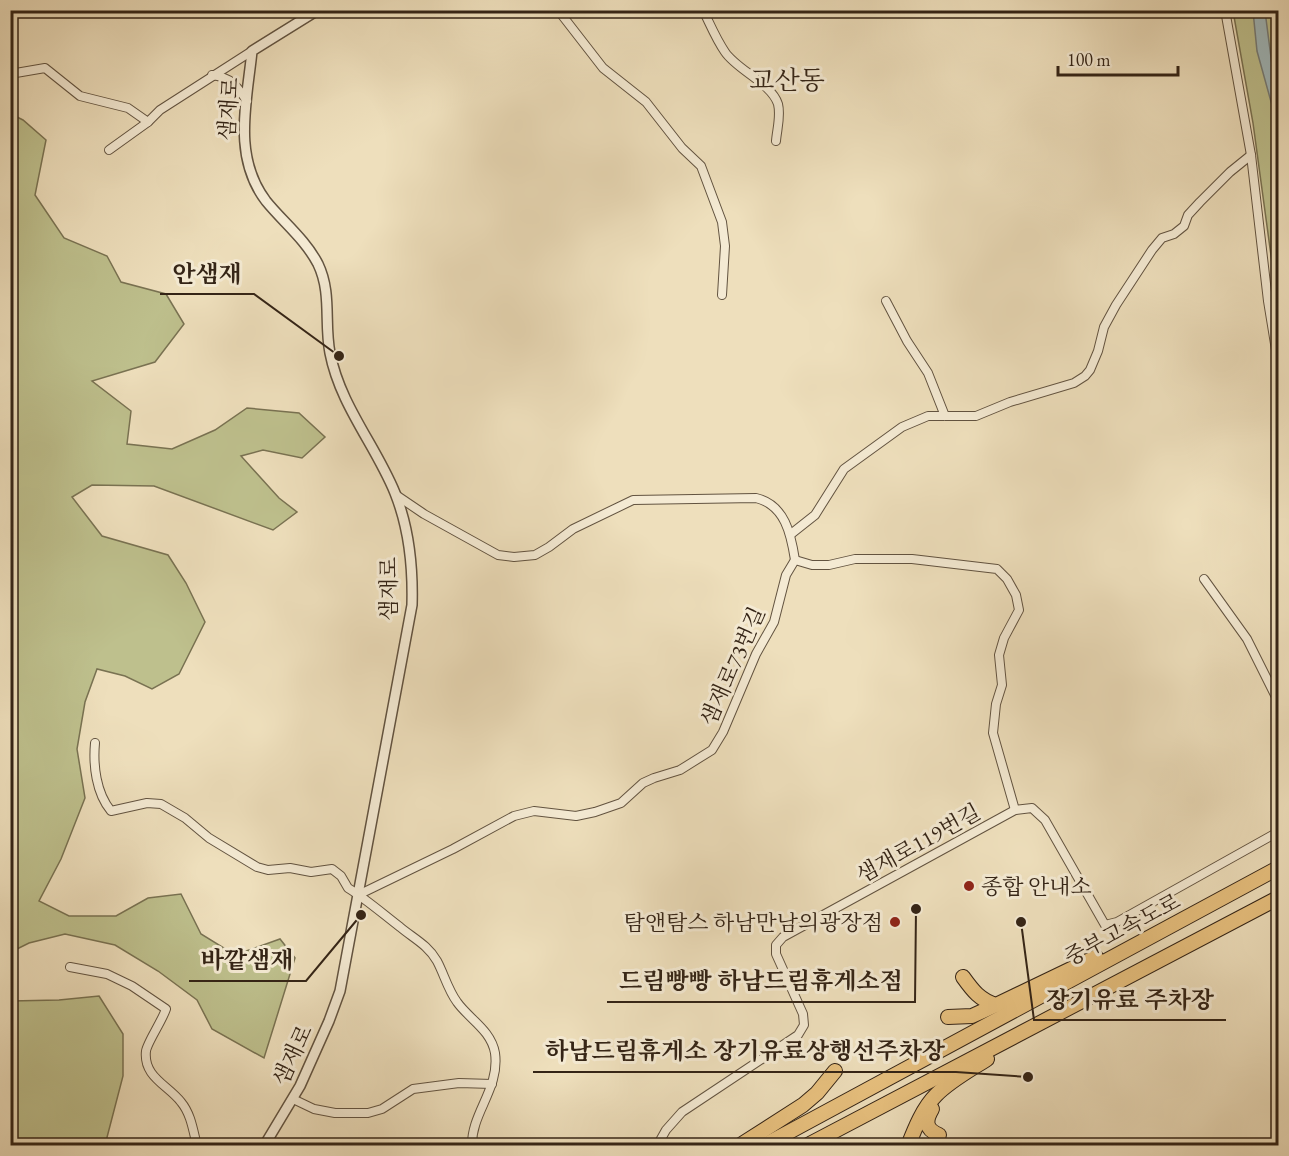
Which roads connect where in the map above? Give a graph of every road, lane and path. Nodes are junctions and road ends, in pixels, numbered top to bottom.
1 (318, 10) edge
2 (558, 10) edge
3 (703, 10) edge
4 (1225, 10) edge
5 (252, 51) junction
6 (10, 74) edge
7 (212, 75) junction
8 (247, 101) junction
9 (148, 122) junction
10 (776, 141) dead end
11 (109, 150) dead end
12 (1251, 155) junction
13 (722, 295) dead end
14 (886, 301) dead end
15 (1278, 404) edge
16 (945, 416) junction
17 (396, 495) junction
18 (791, 534) junction
19 (795, 560) junction
20 (1204, 579) dead end
21 (1278, 700) edge
22 (95, 743) dead end
23 (1015, 810) junction
24 (1278, 832) edge
25 (1278, 868) edge
26 (358, 894) junction
27 (1278, 897) edge
28 (1162, 931) junction
29 (70, 967) dead end
30 (963, 977) dead end
31 (996, 1005) junction
32 (948, 1017) dead end
33 (1008, 1039) junction
34 (835, 1071) dead end
35 (960, 1075) junction
36 (492, 1084) junction
37 (293, 1100) junction
38 (939, 1135) dead end
39 (197, 1146) edge
40 (264, 1146) edge
41 (472, 1146) edge
42 (657, 1146) edge
43 (740, 1146) edge
44 (763, 1146) edge
45 (806, 1146) edge
46 (908, 1146) edge

1 - 5 street
2 - 13 street
3 - 10 street
4 - 12 street
5 - 7 street
5 - 8 street, 샘재로
6 - 9 street
7 - 8 street
7 - 9 street
8 - 17 street, 샘재로
9 - 11 street
12 - 15 street
12 - 16 street
14 - 16 street
16 - 18 street
17 - 18 street
17 - 26 street, 샘재로
18 - 19 street
19 - 23 street
19 - 26 street, 샘재로73번길
20 - 21 street
22 - 26 street
23 - 24 street, 샘재로119번길
23 - 42 street, 샘재로119번길
25 - 28 highway, 중부고속도로
26 - 36 street
26 - 37 street, 샘재로
27 - 33 highway, 중부고속도로
28 - 31 highway
28 - 44 highway, 중부고속도로
29 - 39 street
30 - 31 highway
31 - 32 highway
33 - 35 highway
33 - 45 highway, 중부고속도로
34 - 43 highway
35 - 38 highway
35 - 46 highway
36 - 37 street
36 - 41 street
37 - 40 street, 샘재로

